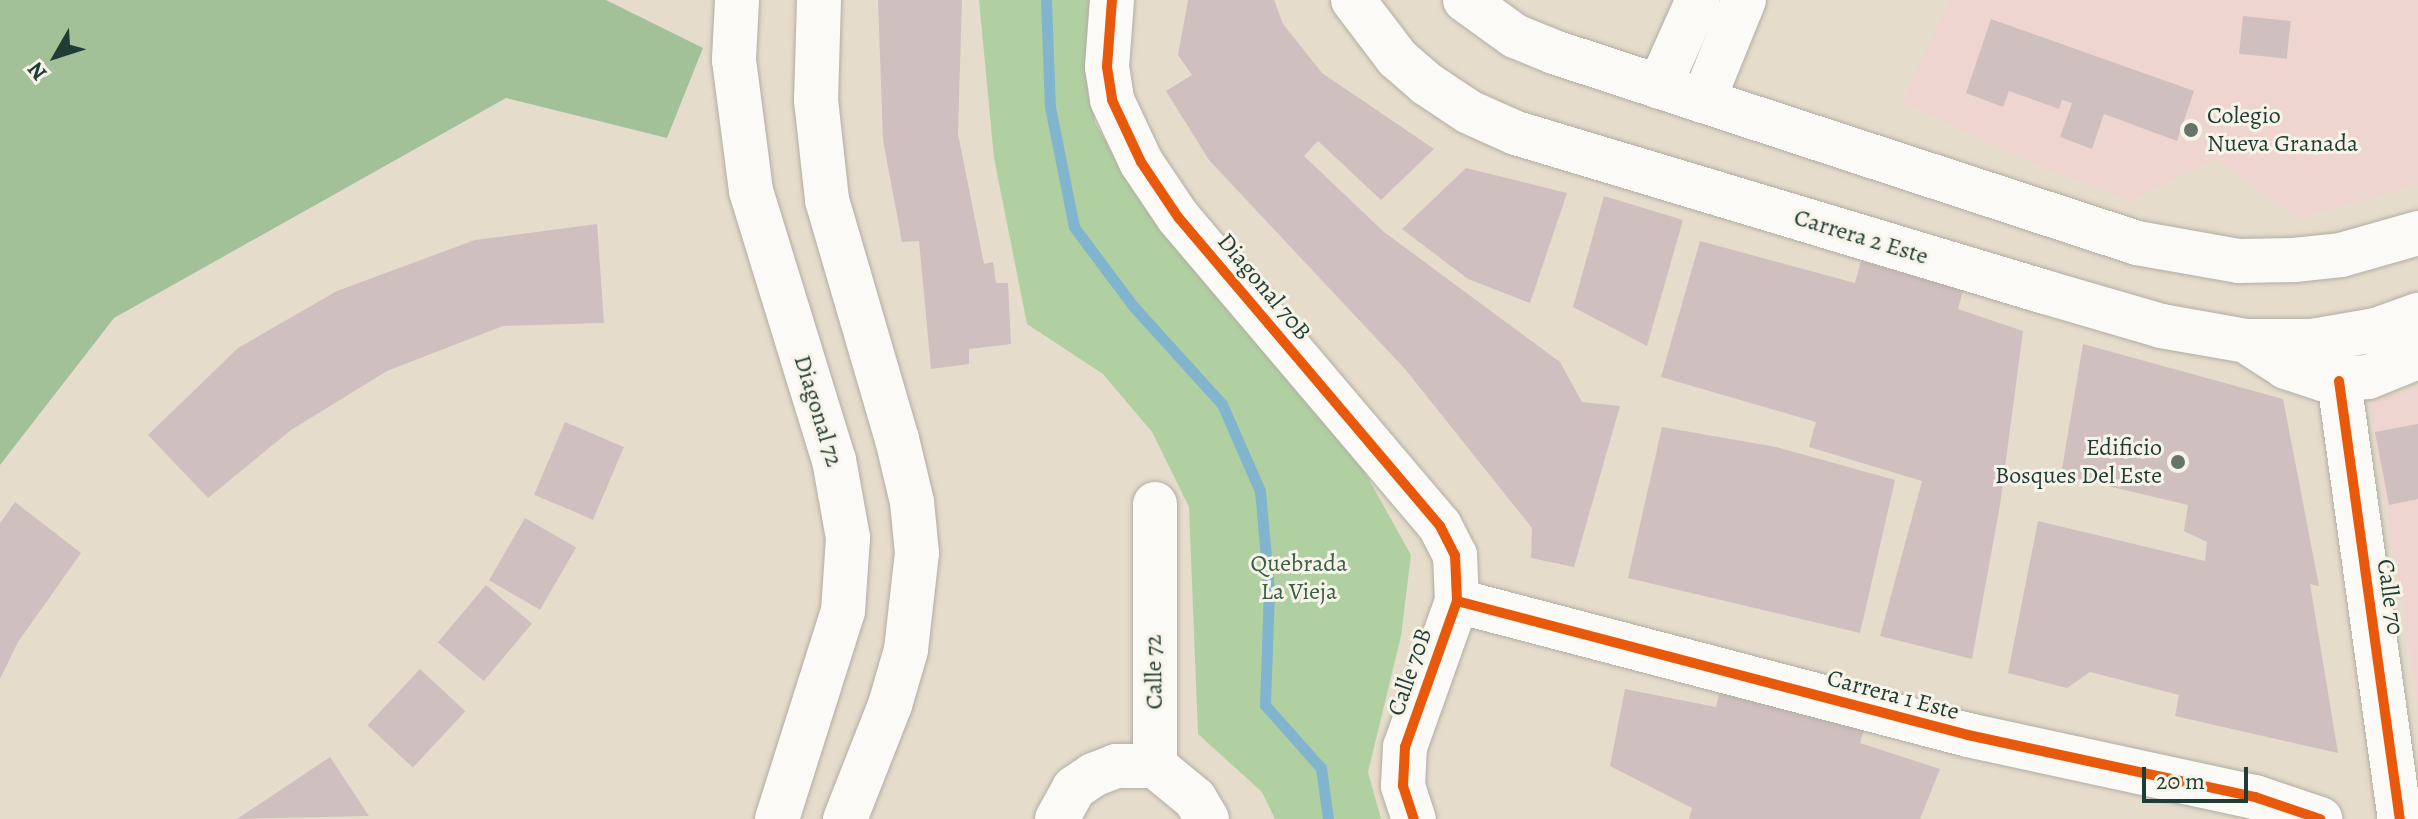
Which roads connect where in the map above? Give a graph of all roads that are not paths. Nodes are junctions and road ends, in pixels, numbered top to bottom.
1 (737, 0) edge
2 (819, 0) edge
3 (1112, 0) edge
4 (1353, 0) edge
5 (1465, 0) edge
6 (1698, 0) edge
7 (1744, 0) edge
8 (1659, 87) junction
9 (1703, 101) junction
10 (2418, 233) edge
11 (2418, 315) edge
12 (2246, 341) junction
13 (2418, 357) edge
14 (2339, 381) junction
15 (1155, 504) dead end
16 (1458, 586) junction
17 (1155, 766) junction
18 (1409, 803) edge
19 (777, 819) edge
20 (845, 819) edge
21 (1057, 819) edge
22 (1207, 819) edge
23 (2320, 819) edge
24 (2400, 819) edge

1 - 19 main road, Diagonal 72
2 - 20 main road
3 - 16 main road, Diagonal 70B
4 - 12 main road, Carrera 2 Este
5 - 8 main road
6 - 8 main road
7 - 9 main road
8 - 9 main road
9 - 10 main road
11 - 12 main road, Carrera 2 Este
12 - 14 main road
13 - 14 main road
14 - 24 main road, Calle 70
15 - 17 main road, Calle 72
16 - 18 main road, Calle 70B
16 - 23 main road, Carrera 1 Este
17 - 21 main road
17 - 22 main road

